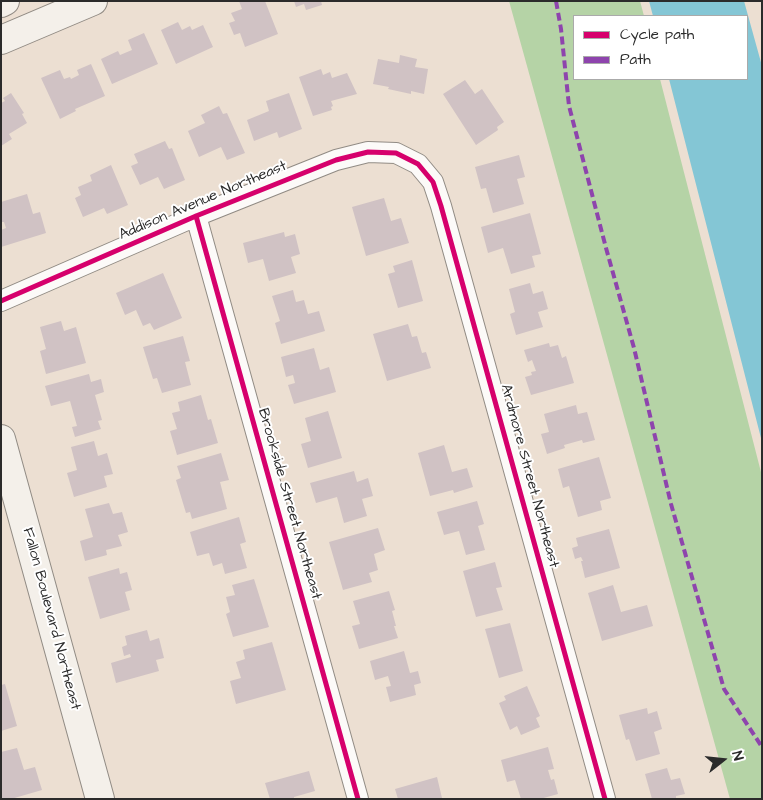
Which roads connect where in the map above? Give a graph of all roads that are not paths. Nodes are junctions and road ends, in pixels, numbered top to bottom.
1 (5, 1) edge
2 (93, 1) edge
3 (1, 3) edge
4 (1, 40) edge
5 (418, 164) joint
6 (196, 216) junction
7 (1, 301) edge
8 (1, 439) edge
9 (100, 799) edge
10 (358, 799) edge
11 (605, 799) edge

1 - 3 street
2 - 4 street
5 - 6 street, Addison Avenue Northeast
5 - 11 street, Ardmore Street Northeast
6 - 7 street, Addison Avenue Northeast
6 - 10 street, Brookside Street Northeast
8 - 9 street, Fallon Boulevard Northeast

